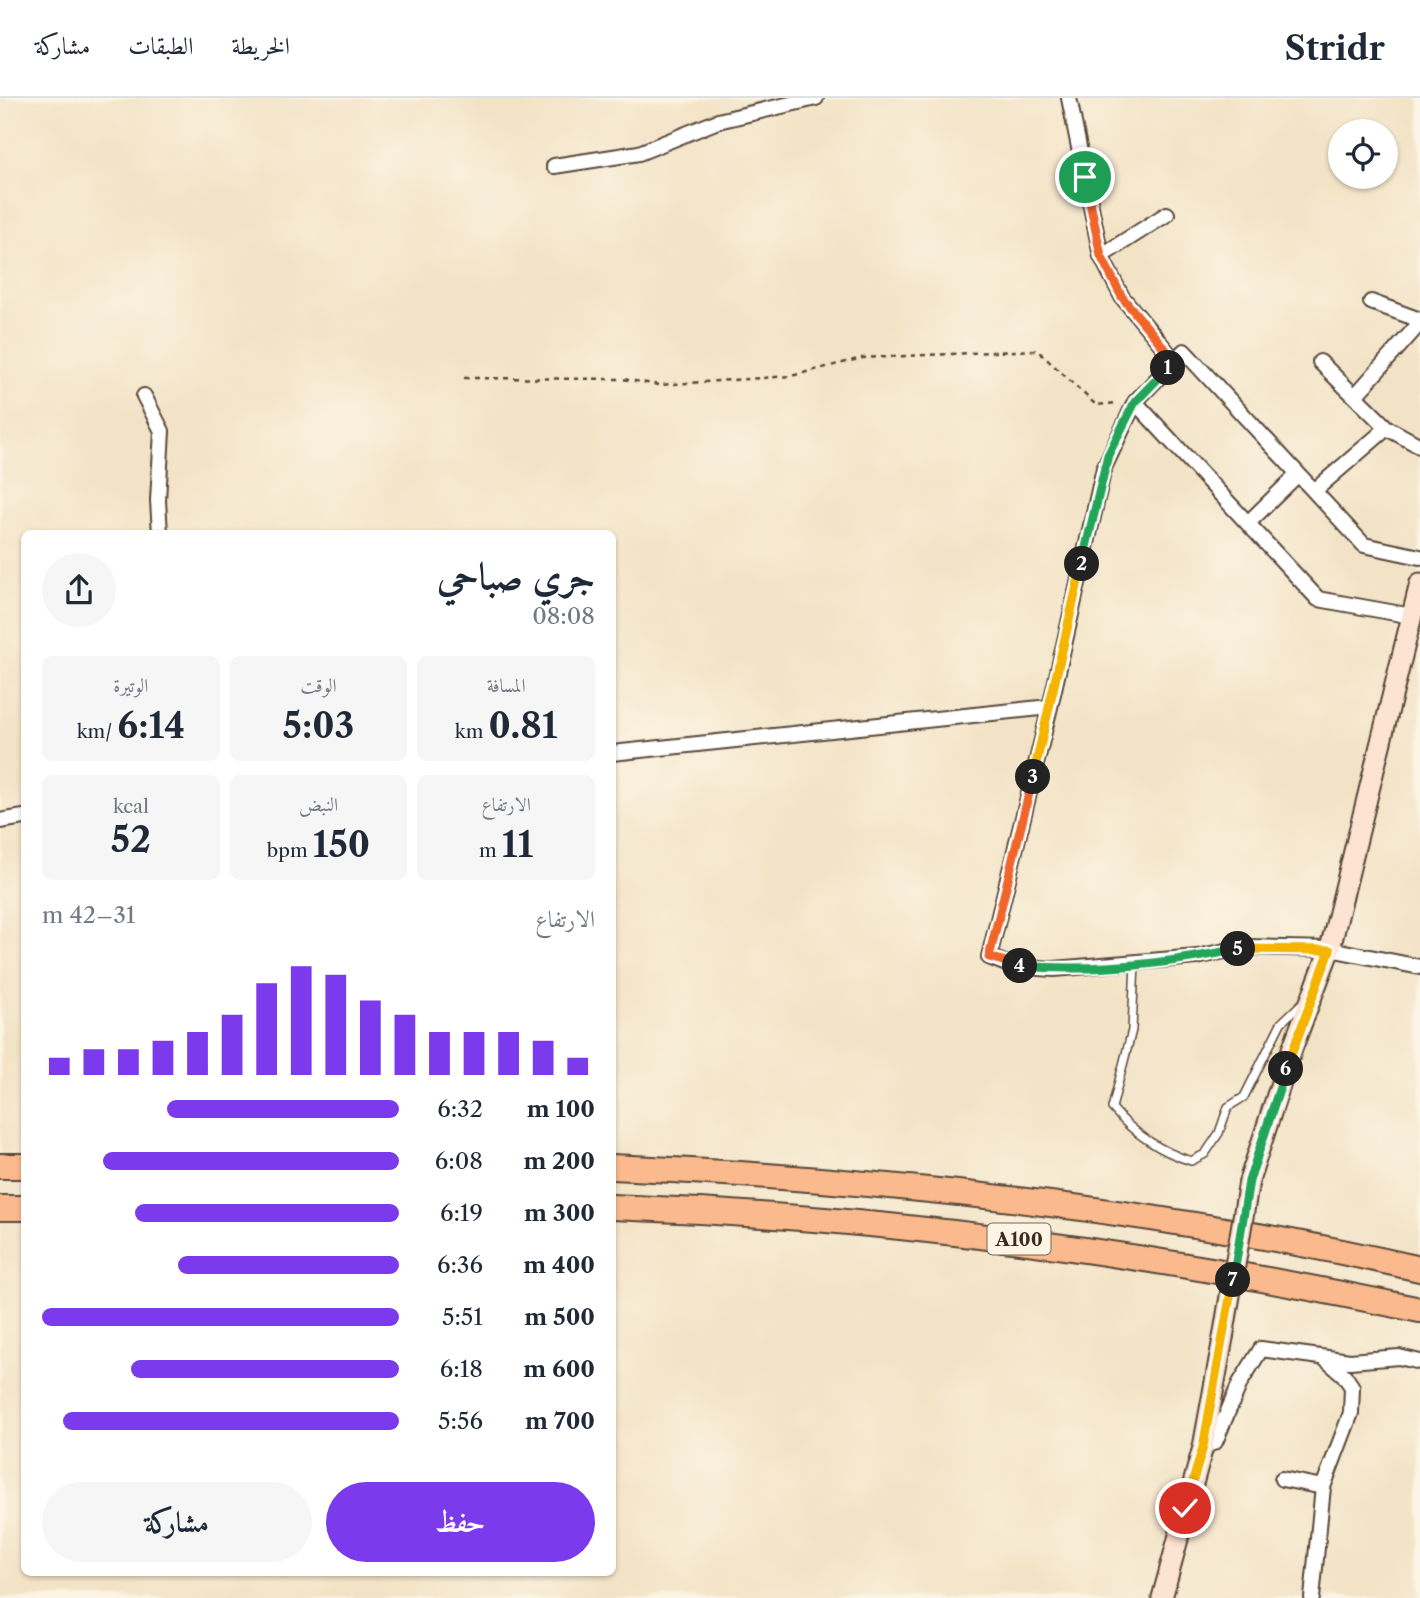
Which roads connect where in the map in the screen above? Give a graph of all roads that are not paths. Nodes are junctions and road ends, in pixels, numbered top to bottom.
1 (816, 98) edge
2 (1069, 98) edge
3 (554, 166) dead end
4 (1167, 214) dead end
5 (1101, 256) junction
6 (1371, 302) dead end
7 (1420, 321) edge
8 (1175, 361) junction
9 (1320, 362) dead end
10 (144, 396) dead end
11 (1355, 397) junction
12 (1135, 402) junction
13 (1387, 428) junction
14 (1420, 446) edge
15 (1298, 474) junction
16 (1314, 492) junction
17 (1248, 523) junction
18 (160, 530) edge
19 (1420, 557) edge
20 (1420, 583) edge
21 (1412, 616) junction
22 (1050, 707) junction
23 (616, 752) edge
24 (21, 818) edge
25 (0, 821) edge
26 (1330, 950) junction
27 (1135, 963) junction
28 (1420, 967) edge
29 (1311, 996) junction
30 (0, 1166) edge
31 (21, 1166) edge
32 (616, 1167) edge
33 (616, 1207) edge
34 (0, 1208) edge
35 (21, 1208) edge
36 (1420, 1269) edge
37 (1420, 1310) edge
38 (1323, 1357) junction
39 (1420, 1362) edge
40 (1203, 1447) junction
41 (1282, 1479) dead end
42 (1323, 1487) junction
43 (1162, 1598) edge
44 (1312, 1598) edge

1 - 3 street
2 - 5 street
4 - 5 street
5 - 8 street
6 - 7 street
7 - 11 street
8 - 12 street
8 - 15 street
9 - 11 street
10 - 18 street
11 - 13 street
12 - 17 street
12 - 22 street
13 - 14 street
13 - 16 street
15 - 16 street
15 - 17 street
16 - 19 street
17 - 21 street
20 - 21 street
21 - 26 street
22 - 23 street
22 - 27 street
24 - 25 street
26 - 27 street
26 - 28 street
26 - 29 street
27 - 29 lane
29 - 40 street, bridge
30 - 31 highway
32 - 36 highway, A100
33 - 37 highway, A100 / A100
34 - 35 highway
38 - 39 street
38 - 40 street
38 - 42 street
40 - 43 street
41 - 42 street
42 - 44 street

